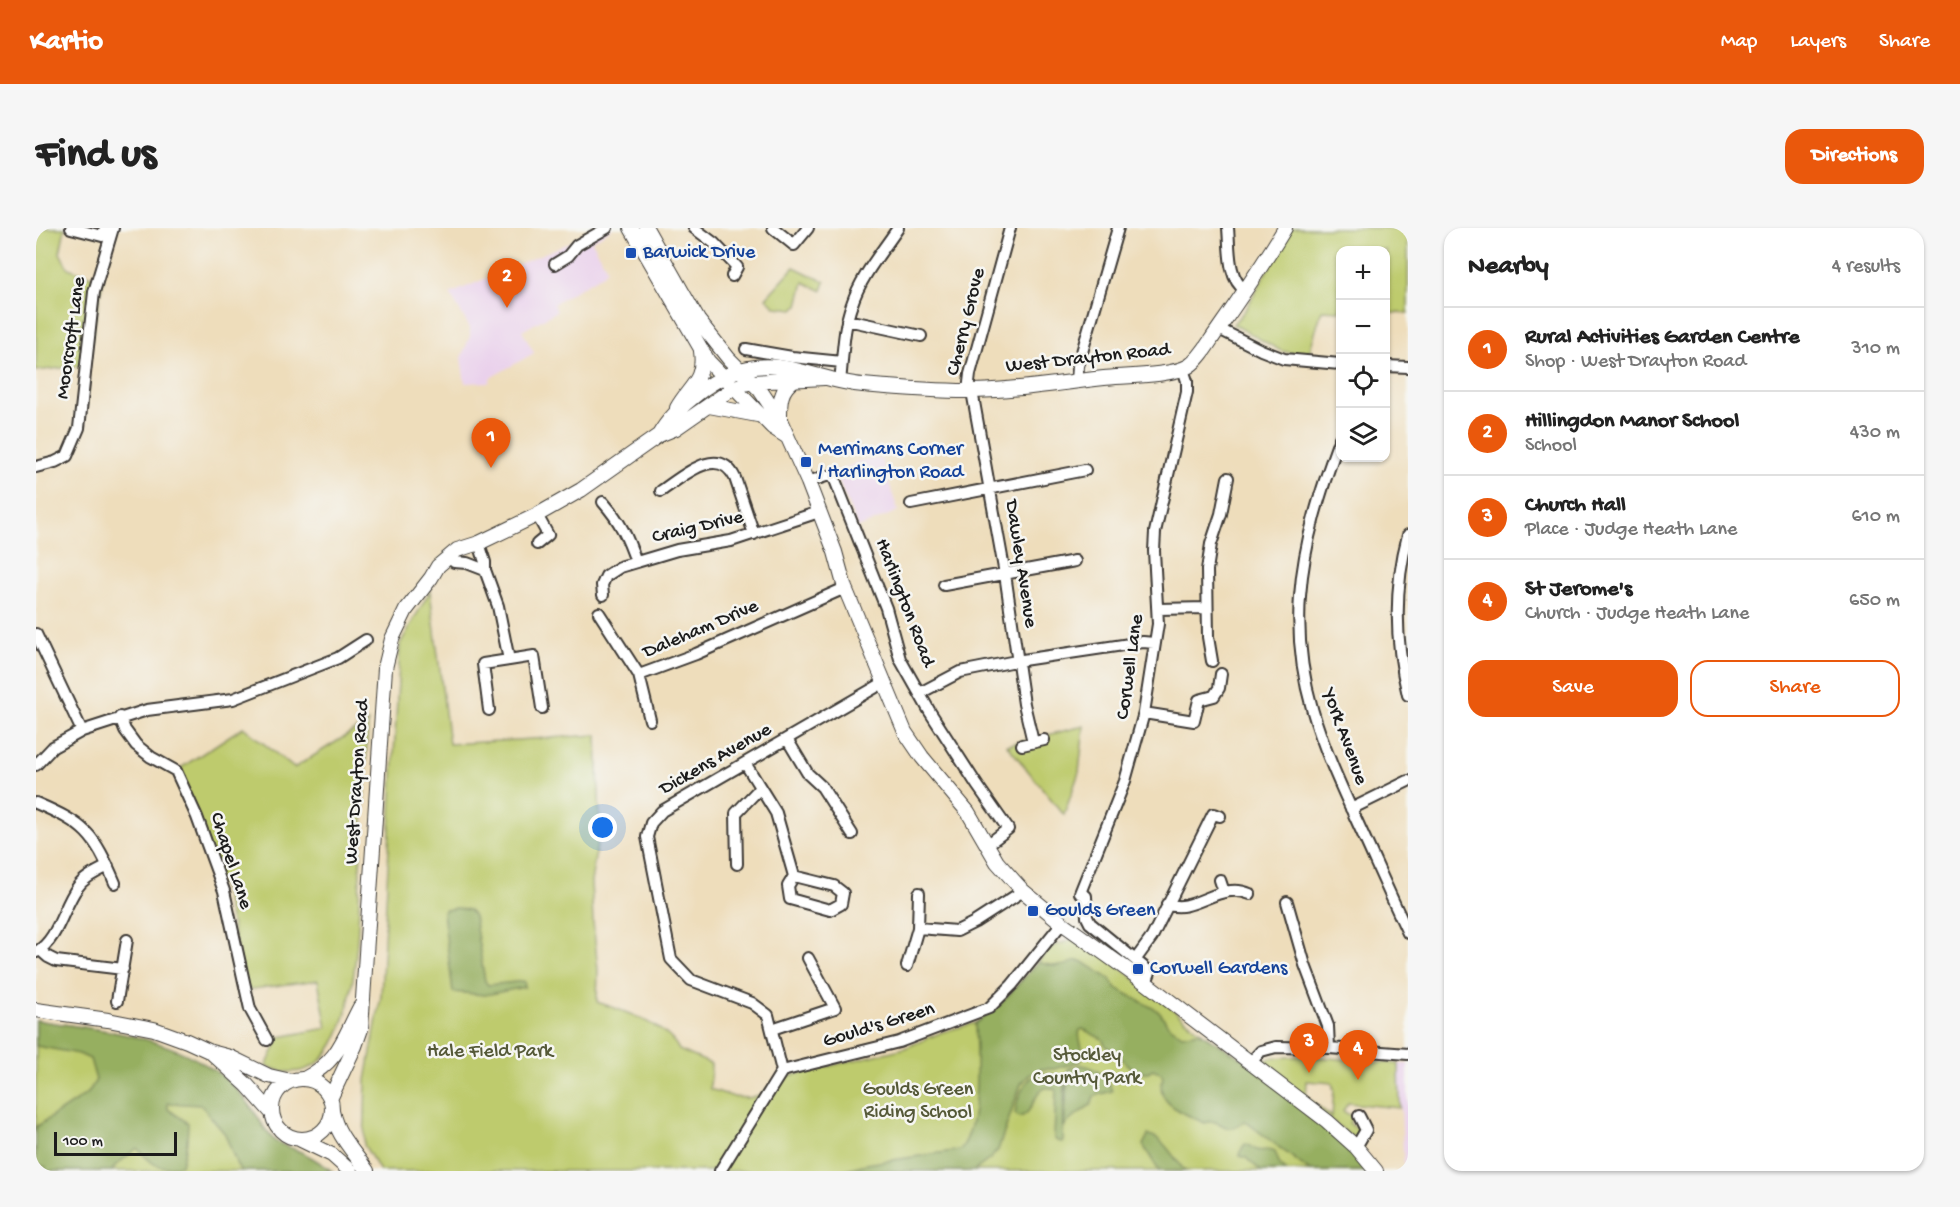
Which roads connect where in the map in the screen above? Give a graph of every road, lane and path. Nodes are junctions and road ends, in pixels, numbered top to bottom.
1 (71, 228) edge
2 (105, 228) edge
3 (113, 228) edge
4 (607, 228) edge
5 (631, 228) edge
6 (693, 228) edge
7 (774, 228) edge
8 (808, 228) edge
9 (898, 228) edge
10 (1010, 228) edge
11 (1118, 228) edge
12 (1228, 228) edge
13 (1285, 228) edge
14 (652, 230) edge
15 (555, 264) dead end
16 (732, 276) dead end
17 (1245, 290) junction
18 (847, 320) junction
19 (1219, 329) junction
20 (921, 336) dead end
21 (746, 349) dead end
22 (701, 350) junction
23 (843, 362) junction
24 (1336, 364) edge
25 (1390, 366) edge
26 (1408, 367) edge
27 (1183, 369) junction
28 (739, 370) junction
29 (723, 377) junction
30 (824, 378) junction
31 (794, 380) junction
32 (1077, 381) junction
33 (751, 382) junction
34 (840, 382) junction
35 (735, 387) junction
36 (970, 391) junction
37 (709, 406) junction
38 (673, 415) junction
39 (763, 416) junction
40 (780, 420) junction
41 (659, 435) junction
42 (786, 436) junction
43 (1336, 452) edge
44 (36, 467) edge
45 (1085, 470) dead end
46 (1228, 478) dead end
47 (808, 482) junction
48 (989, 488) junction
49 (661, 491) dead end
50 (603, 502) dead end
51 (911, 504) dead end
52 (819, 512) junction
53 (537, 515) junction
54 (754, 534) junction
55 (1408, 535) edge
56 (479, 543) junction
57 (537, 544) dead end
58 (1405, 558) edge
59 (1075, 561) dead end
60 (454, 562) junction
61 (636, 562) junction
62 (485, 570) junction
63 (1005, 574) junction
64 (431, 578) junction
65 (944, 585) dead end
66 (845, 588) junction
67 (603, 596) dead end
68 (1207, 608) junction
69 (1158, 609) junction
70 (599, 613) dead end
71 (36, 634) edge
72 (366, 640) dead end
73 (1154, 643) junction
74 (1405, 658) edge
75 (509, 660) junction
76 (1016, 661) junction
77 (1212, 661) dead end
78 (1221, 674) dead end
79 (639, 675) junction
80 (883, 683) junction
81 (920, 693) junction
82 (1408, 695) edge
83 (542, 708) dead end
84 (489, 710) dead end
85 (1144, 713) junction
86 (120, 717) junction
87 (650, 720) dead end
88 (82, 731) junction
89 (787, 739) junction
90 (1033, 742) dead end
91 (745, 763) junction
92 (36, 765) edge
93 (1408, 781) edge
94 (760, 788) junction
95 (36, 803) edge
96 (1351, 808) junction
97 (1220, 816) dead end
98 (852, 834) dead end
99 (987, 845) junction
100 (737, 864) dead end
101 (108, 866) junction
102 (794, 876) junction
103 (1220, 880) dead end
104 (115, 883) dead end
105 (1023, 891) junction
106 (1224, 892) junction
107 (919, 893) dead end
108 (1250, 894) dead end
109 (1167, 904) junction
110 (1291, 909) dead end
111 (1062, 923) junction
112 (918, 928) junction
113 (1408, 933) edge
114 (127, 940) dead end
115 (38, 951) edge
116 (808, 958) dead end
117 (1136, 959) junction
118 (907, 966) dead end
119 (123, 969) junction
120 (1146, 983) junction
121 (117, 1001) dead end
122 (363, 1001) junction
123 (36, 1010) edge
124 (771, 1029) junction
125 (267, 1040) dead end
126 (1329, 1048) junction
127 (211, 1052) junction
128 (1408, 1054) edge
129 (1250, 1063) junction
130 (782, 1071) junction
131 (298, 1080) junction
132 (331, 1105) junction
133 (272, 1113) junction
134 (1359, 1116) dead end
135 (298, 1138) junction
136 (1356, 1147) junction
137 (350, 1171) edge
138 (367, 1171) edge
139 (720, 1171) edge
140 (1376, 1171) edge

1 - 2 street
3 - 44 street, Moorcroft Lane
4 - 15 street
5 - 22 main road
6 - 16 street
7 - 8 street
9 - 18 street
10 - 36 street, Cherry Grove
11 - 32 street
12 - 17 street
13 - 17 main road, West Drayton Road
14 - 28 main road
17 - 19 main road, West Drayton Road
18 - 20 street
18 - 23 street
19 - 24 street
19 - 27 main road, West Drayton Road
21 - 23 street
22 - 29 main road
22 - 38 main road, West Drayton Road
23 - 34 street
25 - 26 street
27 - 32 main road, West Drayton Road
27 - 69 street, Corwell Lane
28 - 29 main road, West Drayton Road
28 - 30 main road, West Drayton Road
28 - 33 main road
29 - 35 main road
29 - 38 main road, West Drayton Road
30 - 31 main road, West Drayton Road
30 - 34 main road, West Drayton Road
31 - 33 main road, West Drayton Road
31 - 40 main road
32 - 36 main road, West Drayton Road
33 - 35 main road, West Drayton Road
33 - 40 main road
34 - 36 main road, West Drayton Road
35 - 37 main road, West Drayton Road
35 - 39 main road
36 - 48 street, Dawley Avenue
37 - 39 main road
37 - 41 main road, West Drayton Road
38 - 41 main road, West Drayton Road
39 - 42 main road
40 - 42 main road
41 - 53 main road, West Drayton Road
42 - 47 main road
43 - 96 street, York Avenue
45 - 48 street
46 - 68 street
47 - 52 main road
47 - 81 street, Harlington Road
48 - 51 street
48 - 63 street, Dawley Avenue
49 - 54 street
50 - 61 street
52 - 54 street, Craig Drive
52 - 66 main road
53 - 56 main road, West Drayton Road
53 - 57 street
54 - 61 street, Craig Drive
55 - 58 street
56 - 60 main road, West Drayton Road
56 - 62 street
56 - 64 main road, West Drayton Road
58 - 74 street
59 - 63 street
60 - 62 street
60 - 64 main road, West Drayton Road
61 - 67 street, Craig Drive
62 - 75 street
63 - 65 street
63 - 76 street, Dawley Avenue
64 - 122 main road, West Drayton Road
66 - 79 street, Daleham Drive
66 - 80 main road
68 - 69 street
68 - 77 street
69 - 73 street, Corwell Lane
70 - 79 street, Daleham Drive
71 - 88 street
72 - 86 street
73 - 76 street
73 - 85 street, Corwell Lane
74 - 82 street
75 - 83 street
75 - 84 street
76 - 81 street
76 - 90 street, Dawley Avenue
78 - 85 street
79 - 87 street
80 - 89 street, Dickens Avenue
80 - 99 main road
81 - 99 street, Harlington Road
85 - 117 street, Corwell Lane
86 - 88 street
86 - 125 street, Chapel Lane
88 - 92 street
89 - 91 street, Dickens Avenue
89 - 98 street
91 - 94 street
91 - 124 street, Dickens Avenue
93 - 96 street
94 - 100 street
94 - 102 street
95 - 101 street
96 - 113 street, York Avenue
97 - 109 street
99 - 105 main road
101 - 104 street
101 - 115 street
102 - 102 street
103 - 106 street
105 - 111 main road
105 - 112 street
106 - 108 street
106 - 109 street
107 - 112 street
109 - 117 street
110 - 126 street
111 - 120 main road
111 - 130 street, Gould's Green
112 - 118 street
114 - 119 street
115 - 119 street
116 - 124 street
117 - 120 street
119 - 121 street
120 - 129 main road
122 - 131 main road, West Drayton Road
122 - 132 main road, West Drayton Road
123 - 127 main road
124 - 130 street, Dickens Avenue
126 - 128 street
126 - 129 street
127 - 131 main road
127 - 133 main road
129 - 136 main road
130 - 139 street
131 - 132 main road
131 - 133 main road
132 - 135 main road
132 - 138 main road
133 - 135 main road
134 - 136 street
135 - 137 main road
136 - 140 main road

